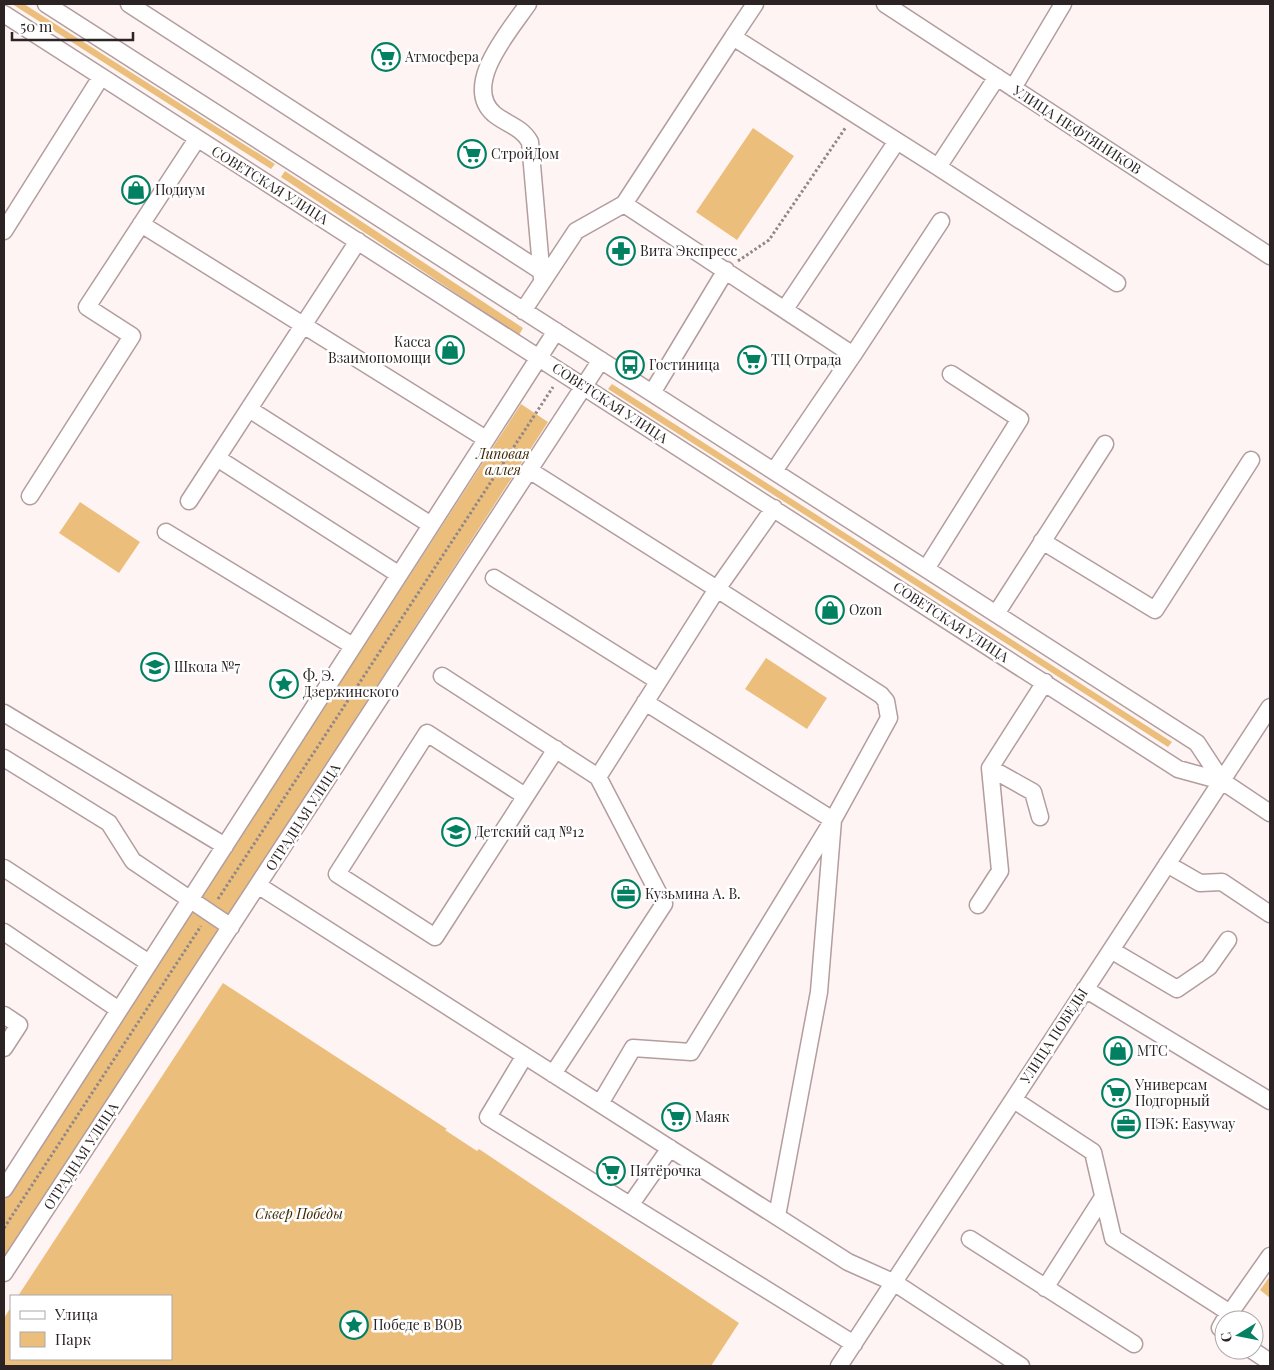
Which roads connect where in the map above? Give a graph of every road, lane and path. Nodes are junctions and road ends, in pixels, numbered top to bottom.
1 (46, 4) edge
2 (129, 4) edge
3 (528, 4) edge
4 (754, 4) edge
5 (885, 4) edge
6 (1063, 4) edge
7 (4, 14) edge
8 (733, 37) junction
9 (101, 77) junction
10 (997, 77) junction
11 (1013, 88) junction
12 (854, 114) junction
13 (198, 139) junction
14 (897, 141) junction
15 (938, 167) junction
16 (624, 204) junction
17 (940, 221) dead end
18 (141, 224) junction
19 (4, 232) edge
20 (358, 241) junction
21 (1270, 256) edge
22 (726, 270) junction
23 (542, 277) junction
24 (1118, 282) dead end
25 (785, 309) junction
26 (524, 311) junction
27 (304, 326) junction
28 (556, 332) junction
29 (853, 355) junction
30 (539, 357) junction
31 (601, 360) junction
32 (951, 374) dead end
33 (553, 387) dead end
34 (584, 387) junction
35 (652, 393) junction
36 (249, 409) junction
37 (486, 439) junction
38 (1105, 444) dead end
39 (217, 458) junction
40 (1252, 460) dead end
41 (529, 470) junction
42 (774, 471) junction
43 (30, 496) dead end
44 (189, 501) dead end
45 (774, 508) junction
46 (431, 525) junction
47 (166, 532) dead end
48 (1042, 541) junction
49 (926, 569) junction
50 (398, 574) junction
51 (494, 578) dead end
52 (718, 589) junction
53 (996, 614) junction
54 (353, 646) junction
55 (442, 676) dead end
56 (658, 681) junction
57 (1045, 682) junction
58 (645, 702) junction
59 (1270, 707) edge
60 (4, 713) edge
61 (556, 749) junction
62 (4, 758) edge
63 (990, 768) junction
64 (598, 777) junction
65 (1222, 781) junction
66 (526, 796) junction
67 (1270, 813) edge
68 (1040, 817) dead end
69 (833, 820) junction
70 (225, 846) junction
71 (1167, 864) junction
72 (4, 868) edge
73 (258, 886) junction
74 (190, 900) junction
75 (978, 905) dead end
76 (210, 913) junction
77 (1270, 914) edge
78 (231, 926) junction
79 (4, 932) edge
80 (1228, 940) dead end
81 (1111, 950) junction
82 (149, 963) junction
83 (1086, 988) junction
84 (119, 1010) junction
85 (4, 1015) edge
86 (4, 1048) edge
87 (524, 1057) junction
88 (553, 1074) junction
89 (1014, 1100) junction
90 (1270, 1101) edge
91 (601, 1102) junction
92 (670, 1148) junction
93 (4, 1189) edge
94 (1103, 1197) junction
95 (631, 1204) junction
96 (777, 1216) junction
97 (4, 1228) edge
98 (970, 1239) dead end
99 (1270, 1256) edge
100 (4, 1273) edge
101 (895, 1283) junction
102 (1045, 1288) junction
103 (1215, 1310) edge
104 (1232, 1310) edge
105 (854, 1344) junction
106 (1134, 1344) dead end
107 (839, 1366) edge
108 (1021, 1366) edge

1 - 26 street, СОВЕТСКАЯ УЛИЦА
2 - 23 street
3 - 23 street
4 - 8 street
5 - 10 street, УЛИЦА НЕФТЯНИКОВ
6 - 11 street
7 - 9 street, СОВЕТСКАЯ УЛИЦА
8 - 12 street
8 - 16 street
9 - 13 street, СОВЕТСКАЯ УЛИЦА
9 - 19 street
10 - 11 street, УЛИЦА НЕФТЯНИКОВ
10 - 15 street
11 - 21 street, УЛИЦА НЕФТЯНИКОВ
12 - 14 street
12 - 22 path
13 - 18 street
13 - 20 street, СОВЕТСКАЯ УЛИЦА
14 - 15 street
14 - 25 street
15 - 24 street
16 - 22 street
16 - 23 street
17 - 29 street
18 - 27 street
18 - 43 street
20 - 27 street
20 - 30 street, СОВЕТСКАЯ УЛИЦА
22 - 25 street
22 - 35 street
23 - 26 street
25 - 29 street
26 - 28 street, СОВЕТСКАЯ УЛИЦА
27 - 36 street
27 - 37 street
28 - 30 street
28 - 31 street, СОВЕТСКАЯ УЛИЦА
29 - 42 street
30 - 34 street, СОВЕТСКАЯ УЛИЦА
30 - 37 street
31 - 34 street, ОТРАДНАЯ УЛИЦА
31 - 35 street, СОВЕТСКАЯ УЛИЦА
32 - 49 street
33 - 76 path
34 - 41 street, ОТРАДНАЯ УЛИЦА
34 - 45 street, СОВЕТСКАЯ УЛИЦА
35 - 42 street, СОВЕТСКАЯ УЛИЦА
36 - 39 street
36 - 46 street
37 - 46 street
38 - 48 street
39 - 44 street
39 - 50 street
40 - 48 street
41 - 52 street
41 - 73 street, ОТРАДНАЯ УЛИЦА
42 - 49 street, СОВЕТСКАЯ УЛИЦА
45 - 52 street
45 - 57 street, СОВЕТСКАЯ УЛИЦА
46 - 50 street
47 - 54 street
48 - 53 street
49 - 53 street, СОВЕТСКАЯ УЛИЦА
50 - 54 street
51 - 56 street
52 - 56 street
52 - 69 street
53 - 65 street, СОВЕТСКАЯ УЛИЦА
54 - 70 street
55 - 61 street
56 - 58 street
57 - 63 street
57 - 65 street, СОВЕТСКАЯ УЛИЦА
58 - 64 street
58 - 69 street
59 - 65 street, УЛИЦА ПОБЕДЫ
60 - 70 street
61 - 64 street
61 - 66 street
62 - 74 street
63 - 68 street
63 - 75 street
64 - 88 street
65 - 67 street, СОВЕТСКАЯ УЛИЦА
65 - 71 street, УЛИЦА ПОБЕДЫ
66 - 66 street
69 - 91 street
69 - 96 street
70 - 74 street
71 - 77 street
71 - 81 street, УЛИЦА ПОБЕДЫ
72 - 82 street
73 - 78 street, ОТРАДНАЯ УЛИЦА
73 - 87 street
74 - 76 street
74 - 82 street
76 - 78 street
76 - 97 path
78 - 100 street, ОТРАДНАЯ УЛИЦА
79 - 84 street
80 - 81 street
81 - 83 street, УЛИЦА ПОБЕДЫ
82 - 84 street
83 - 89 street, УЛИЦА ПОБЕДЫ
83 - 90 street
84 - 93 street
85 - 86 street
87 - 88 street
87 - 95 street
88 - 91 street
89 - 94 street
89 - 101 street, УЛИЦА ПОБЕДЫ
91 - 92 street
92 - 95 street
92 - 96 street
94 - 102 street
94 - 103 street
95 - 105 street
96 - 101 street
98 - 102 street
99 - 104 street
101 - 105 street, УЛИЦА ПОБЕДЫ
101 - 108 street
102 - 106 street
105 - 107 street, УЛИЦА ПОБЕДЫ

